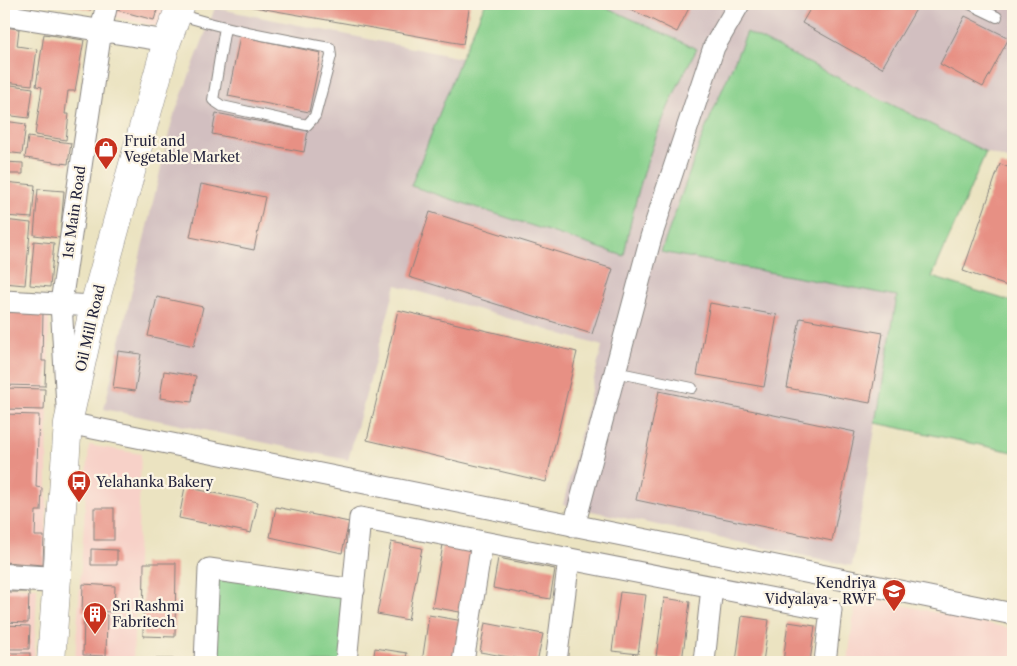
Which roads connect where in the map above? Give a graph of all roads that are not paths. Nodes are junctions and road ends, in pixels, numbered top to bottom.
1 (107, 4) edge
2 (738, 4) edge
3 (970, 4) edge
4 (179, 9) edge
5 (4, 15) edge
6 (996, 17) dead end
7 (225, 27) junction
8 (101, 30) junction
9 (167, 41) junction
10 (4, 301) edge
11 (61, 303) junction
12 (94, 306) junction
13 (615, 372) junction
14 (692, 388) dead end
15 (68, 423) junction
16 (574, 526) junction
17 (482, 542) junction
18 (569, 559) junction
19 (4, 577) edge
20 (56, 580) junction
21 (712, 587) junction
22 (354, 590) junction
23 (1013, 614) edge
24 (51, 662) edge
25 (205, 662) edge
26 (346, 662) edge
27 (463, 662) edge
28 (556, 662) edge
29 (704, 662) edge
30 (825, 662) edge

1 - 8 street, 1st Main Road
2 - 13 street
3 - 6 lane
4 - 7 lane
4 - 9 main road, Oil Mill Road
5 - 8 street
7 - 7 lane
8 - 9 street
8 - 11 street, 1st Main Road
9 - 12 main road, Oil Mill Road
10 - 11 street
11 - 12 street
11 - 15 street, 1st Main Road
12 - 15 main road, Oil Mill Road
13 - 14 lane
13 - 16 street
15 - 16 street
15 - 20 main road, Oil Mill Road
16 - 23 street
17 - 18 street
17 - 22 street
17 - 27 street
18 - 21 street
18 - 28 street
19 - 20 street
20 - 24 main road, Oil Mill Road
21 - 29 street
21 - 30 street
22 - 25 street
22 - 26 street

